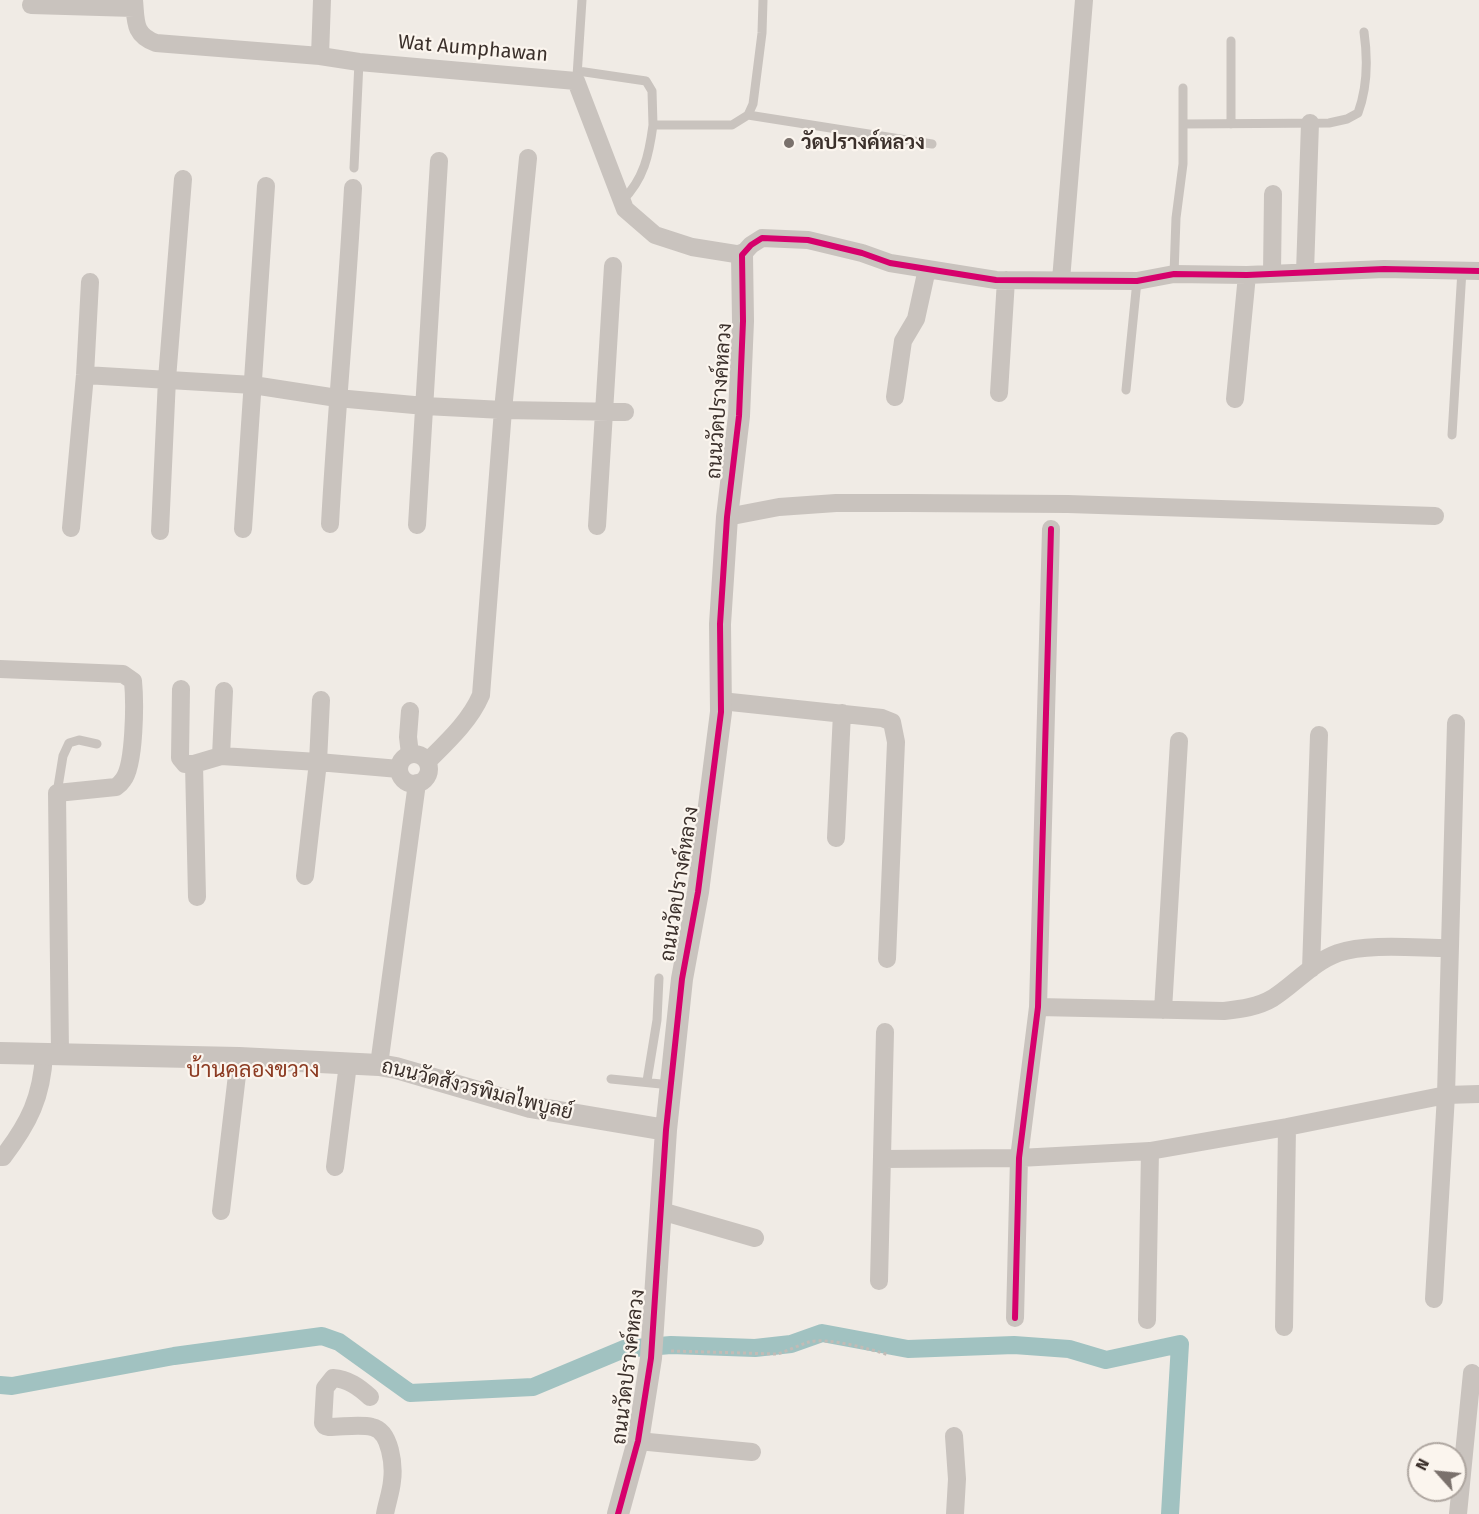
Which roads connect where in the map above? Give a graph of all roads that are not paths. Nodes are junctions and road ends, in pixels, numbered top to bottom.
1 (322, 0) edge
2 (582, 0) edge
3 (763, 0) edge
4 (1084, 0) edge
5 (134, 4) edge
6 (31, 5) dead end
7 (1364, 32) dead end
8 (1231, 41) dead end
9 (320, 56) junction
10 (359, 62) junction
11 (577, 76) junction
12 (1184, 88) dead end
13 (748, 116) junction
14 (1310, 123) junction
15 (653, 124) junction
16 (1183, 124) junction
17 (1231, 124) junction
18 (932, 144) dead end
19 (528, 158) dead end
20 (439, 161) dead end
21 (354, 168) dead end
22 (183, 179) dead end
23 (266, 186) dead end
24 (353, 188) dead end
25 (1273, 194) dead end
26 (622, 201) junction
27 (742, 255) junction
28 (613, 266) dead end
29 (927, 269) junction
30 (1471, 270) edge
31 (1305, 272) junction
32 (1272, 273) junction
33 (1174, 274) junction
34 (1247, 275) junction
35 (1006, 280) junction
36 (1061, 280) junction
37 (1137, 281) junction
38 (90, 282) dead end
39 (85, 375) junction
40 (167, 379) junction
41 (253, 385) junction
42 (1126, 390) dead end
43 (999, 393) dead end
44 (895, 397) dead end
45 (337, 398) junction
46 (1235, 399) dead end
47 (425, 406) junction
48 (503, 410) junction
49 (605, 412) junction
50 (625, 412) dead end
51 (1452, 435) dead end
52 (1436, 516) dead end
53 (726, 517) junction
54 (330, 524) dead end
55 (417, 525) dead end
56 (597, 526) dead end
57 (70, 528) dead end
58 (243, 529) dead end
59 (1051, 529) dead end
60 (160, 531) dead end
61 (0, 669) edge
62 (181, 688) dead end
63 (224, 692) dead end
64 (321, 700) dead end
65 (721, 701) junction
66 (410, 711) dead end
67 (842, 713) junction
68 (1456, 723) dead end
69 (1319, 735) dead end
70 (1179, 741) dead end
71 (97, 744) dead end
72 (410, 754) junction
73 (221, 756) junction
74 (318, 762) junction
75 (428, 762) junction
76 (195, 765) junction
77 (399, 769) junction
78 (417, 783) junction
79 (57, 793) junction
80 (836, 838) dead end
81 (306, 876) dead end
82 (196, 897) dead end
83 (1449, 948) junction
84 (887, 959) dead end
85 (1311, 969) junction
86 (659, 978) dead end
87 (1038, 1007) junction
88 (1163, 1010) junction
89 (885, 1032) dead end
90 (0, 1053) edge
91 (52, 1053) junction
92 (239, 1058) junction
93 (348, 1064) junction
94 (379, 1065) junction
95 (611, 1079) dead end
96 (647, 1081) junction
97 (671, 1084) junction
98 (1479, 1094) edge
99 (1446, 1095) junction
100 (1287, 1127) junction
101 (666, 1130) junction
102 (1150, 1151) junction
103 (0, 1157) edge
104 (1019, 1158) junction
105 (883, 1159) junction
106 (335, 1167) dead end
107 (221, 1211) dead end
108 (661, 1212) junction
109 (755, 1238) dead end
110 (879, 1281) dead end
111 (1434, 1299) dead end
112 (1015, 1318) dead end
113 (1147, 1320) dead end
114 (1284, 1327) dead end
115 (1472, 1374) dead end
116 (370, 1396) dead end
117 (954, 1436) dead end
118 (638, 1441) junction
119 (752, 1452) dead end
120 (385, 1514) edge
121 (618, 1514) edge
122 (955, 1514) edge
123 (1458, 1514) edge

1 - 9 street
2 - 11 lane
3 - 13 lane
4 - 36 street
5 - 6 street
5 - 9 street, Wat Aumphawan
7 - 14 lane
8 - 17 lane
9 - 10 street, Wat Aumphawan
10 - 11 street, Wat Aumphawan
10 - 21 lane
11 - 15 lane
11 - 26 street
12 - 16 lane
13 - 15 lane
13 - 18 lane
14 - 17 lane
14 - 31 street
15 - 26 lane
16 - 17 lane
16 - 33 lane
19 - 48 street
20 - 47 street
22 - 40 street
23 - 41 street
24 - 45 street
25 - 32 street
26 - 27 street
27 - 29 street
27 - 53 street, ถนนวัดปรางค์หลวง
28 - 49 street
29 - 35 street
29 - 44 street
30 - 31 street
30 - 51 lane
31 - 32 street
32 - 34 street
33 - 34 street
33 - 37 street
34 - 46 street
35 - 36 street
35 - 43 street
36 - 37 street
37 - 42 lane
38 - 39 street
39 - 40 street
39 - 57 street
40 - 41 street
40 - 60 street
41 - 45 street
41 - 58 street
45 - 47 street
45 - 54 street
47 - 48 street
47 - 55 street
48 - 49 street
48 - 75 street
49 - 50 street
49 - 56 street
52 - 53 street
53 - 65 street, ถนนวัดปรางค์หลวง
59 - 87 street
61 - 79 street
62 - 76 street
63 - 73 street
64 - 74 street
65 - 67 street
65 - 97 street, ถนนวัดปรางค์หลวง
66 - 72 street
67 - 80 street
67 - 84 street
68 - 83 street
69 - 85 street
70 - 88 street
71 - 79 lane
72 - 75 street
72 - 77 street
73 - 74 street
73 - 76 street
74 - 77 street
74 - 81 street
75 - 78 street
76 - 82 street
77 - 78 street
78 - 94 street
79 - 91 street
83 - 85 street
83 - 99 street
85 - 88 street
86 - 96 lane
87 - 88 street
87 - 104 street
89 - 105 street
90 - 91 street, ถนนวัดสังวรพิมลไพบูลย์
91 - 92 street, ถนนวัดสังวรพิมลไพบูลย์
91 - 103 street
92 - 93 street, ถนนวัดสังวรพิมลไพบูลย์
92 - 107 street
93 - 94 street, ถนนวัดสังวรพิมลไพบูลย์
93 - 106 street
94 - 101 street, ถนนวัดสังวรพิมลไพบูลย์
95 - 96 lane
96 - 97 lane
97 - 101 street, ถนนวัดปรางค์หลวง
98 - 99 street
99 - 100 street
99 - 111 street
100 - 102 street
100 - 114 street
101 - 108 street, ถนนวัดปรางค์หลวง
102 - 104 street
102 - 113 street
104 - 105 street
104 - 112 street
105 - 110 street
108 - 109 street
108 - 118 street, ถนนวัดปรางค์หลวง
115 - 123 street
116 - 120 street
117 - 122 street
118 - 119 street
118 - 121 street, ถนนวัดปรางค์หลวง

